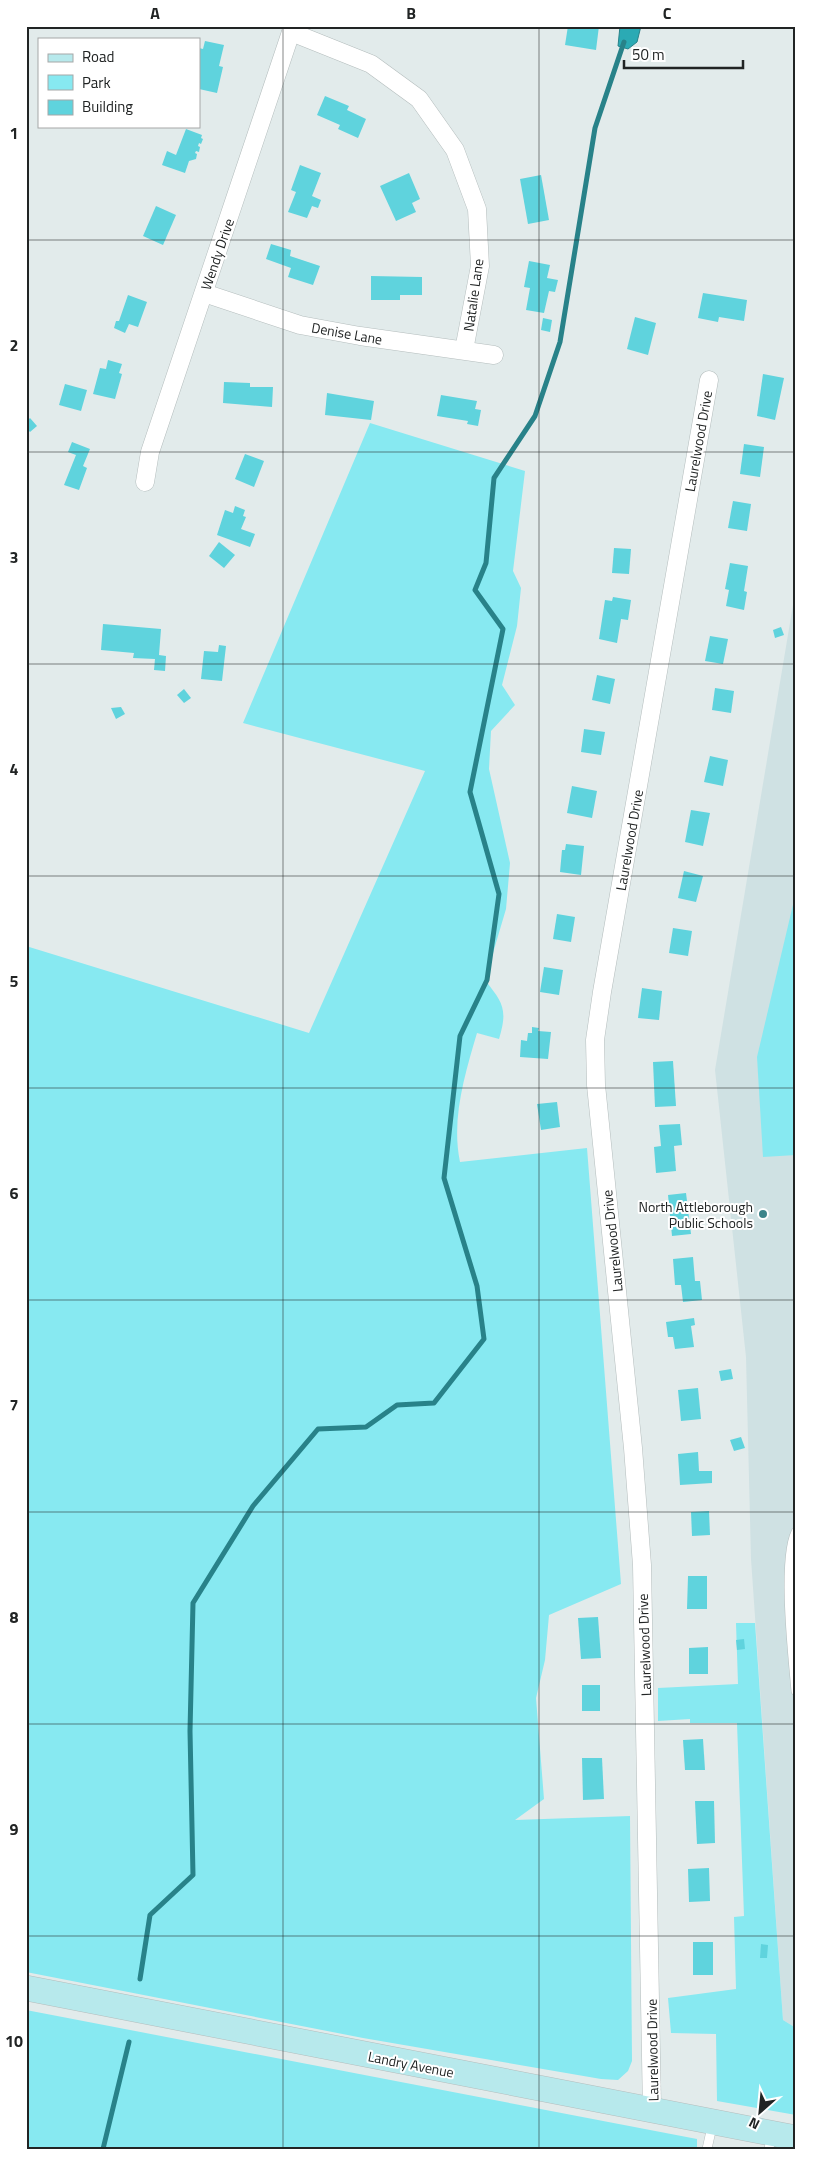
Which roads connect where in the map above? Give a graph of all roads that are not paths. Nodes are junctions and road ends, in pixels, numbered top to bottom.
1 (292, 29) edge
2 (204, 293) junction
3 (464, 350) junction
4 (494, 354) dead end
5 (709, 380) dead end
6 (145, 482) dead end
7 (796, 1532) edge
8 (793, 1562) edge
9 (796, 1691) edge
10 (26, 1988) edge
11 (652, 2111) junction
12 (713, 2122) junction
13 (779, 2140) edge
14 (707, 2149) edge

1 - 2 street, Wendy Drive
1 - 3 street, Natalie Lane
2 - 3 street, Denise Lane
2 - 6 street, Wendy Drive
3 - 4 street, Denise Lane
5 - 11 street, Laurelwood Drive
7 - 8 lane
8 - 9 lane
10 - 11 street, Landry Avenue
11 - 12 street, Landry Avenue
12 - 13 street, Landry Avenue
12 - 14 lane

